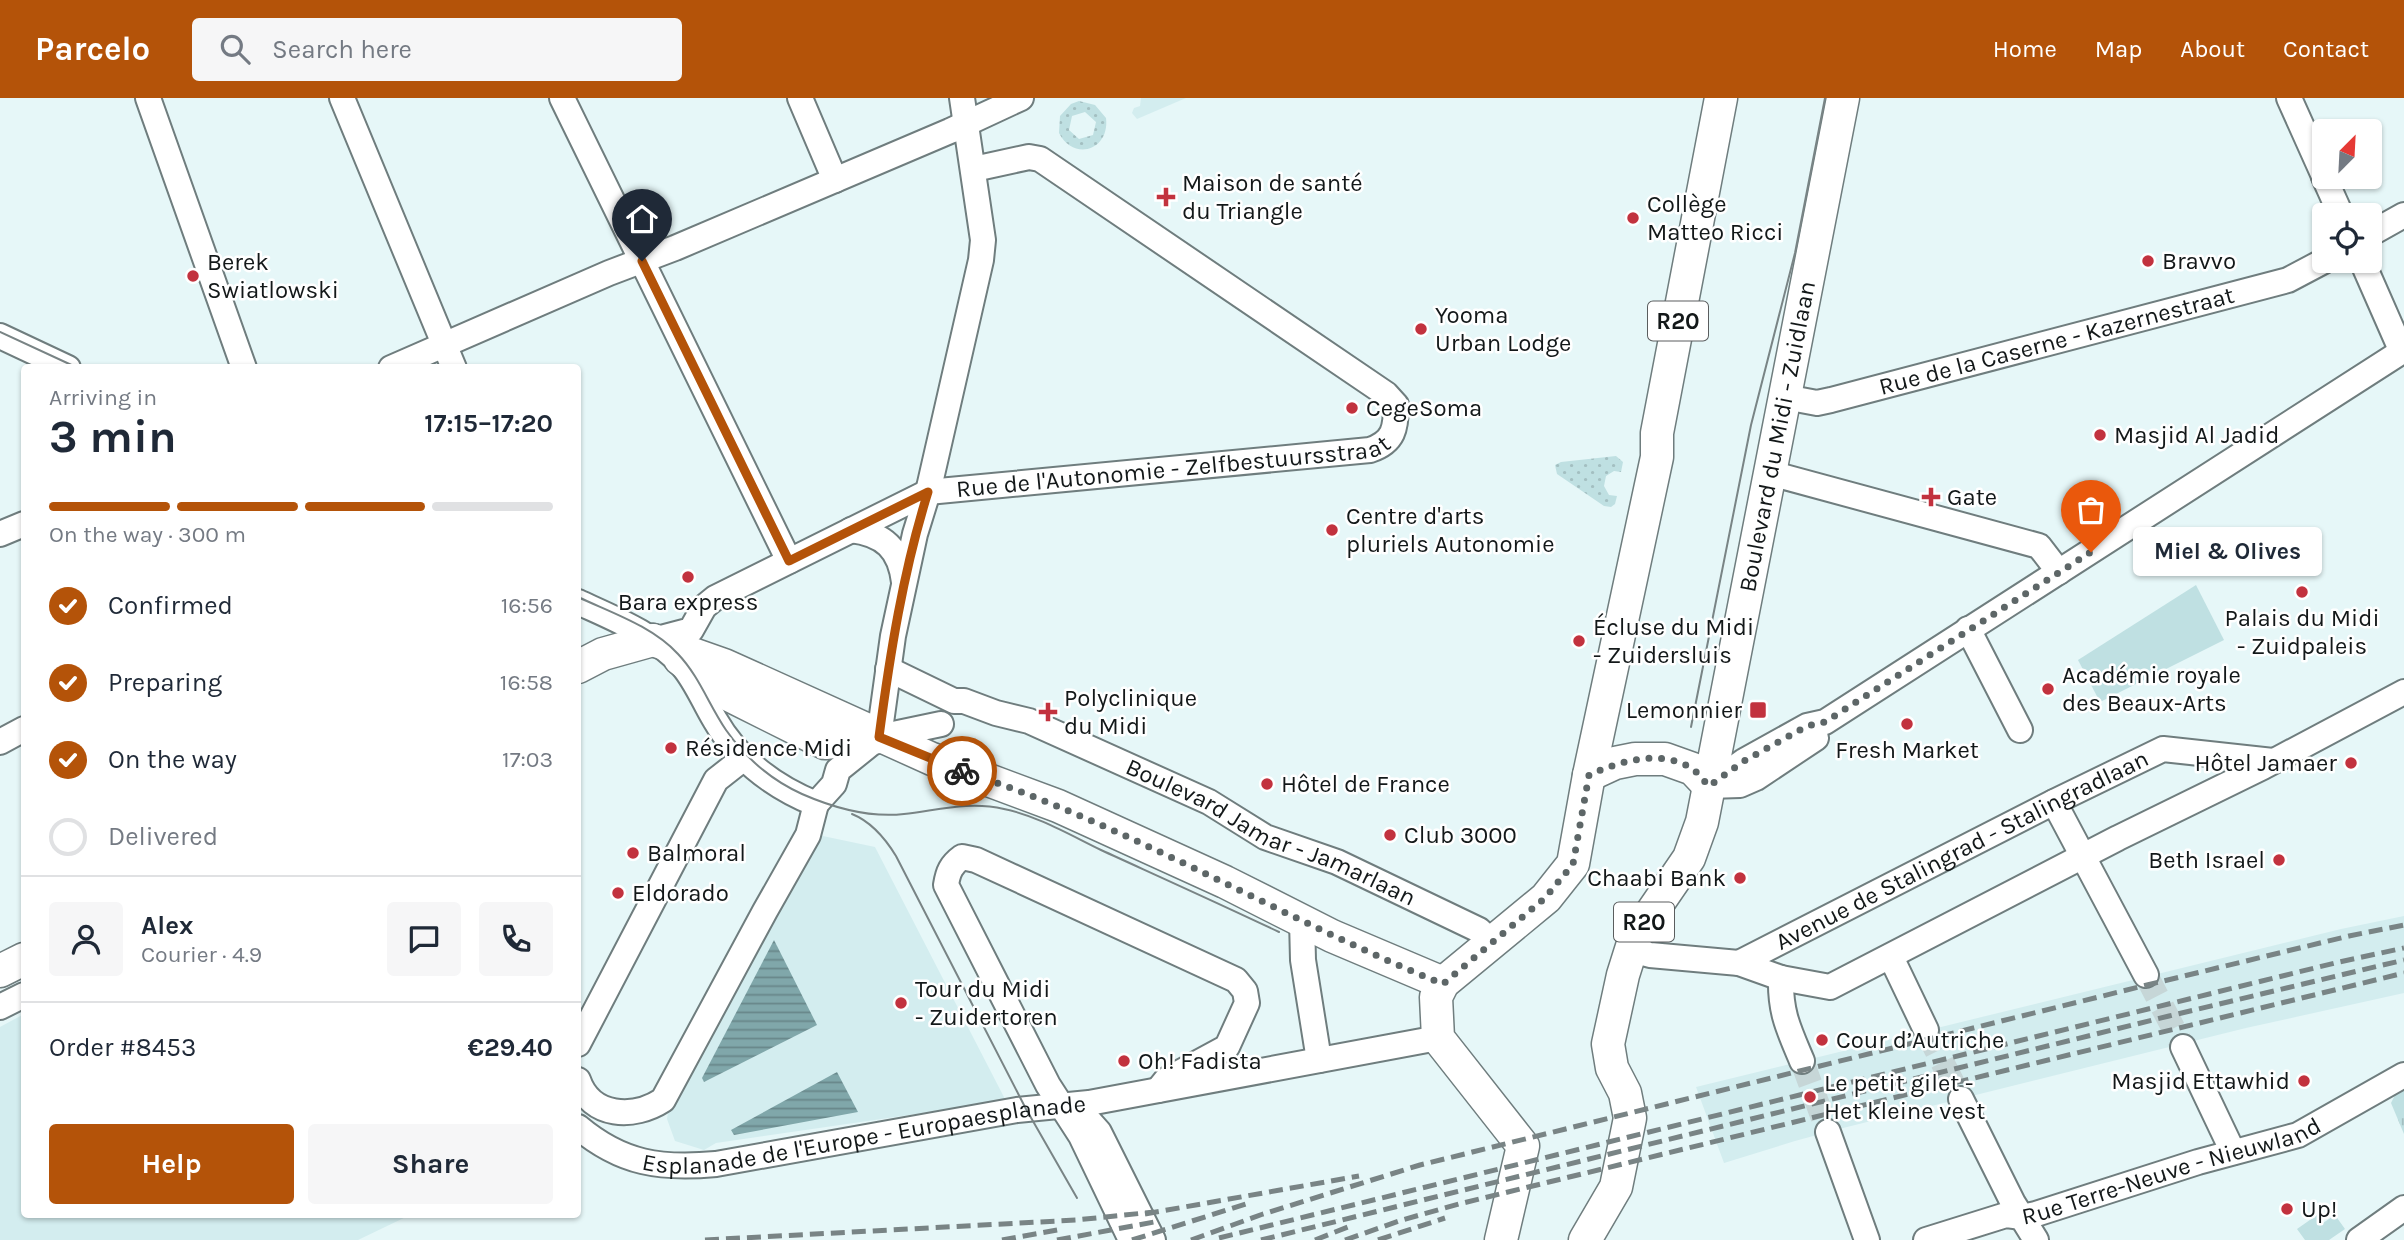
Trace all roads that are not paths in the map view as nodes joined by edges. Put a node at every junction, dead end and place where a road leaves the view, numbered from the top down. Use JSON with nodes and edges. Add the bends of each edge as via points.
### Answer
{"nodes":[{"id":1,"x":148,"y":98,"type":"edge"},
{"id":2,"x":342,"y":98,"type":"edge"},
{"id":3,"x":562,"y":98,"type":"edge"},
{"id":4,"x":800,"y":98,"type":"edge"},
{"id":5,"x":962,"y":98,"type":"edge"},
{"id":6,"x":1021,"y":98,"type":"edge"},
{"id":7,"x":1721,"y":98,"type":"edge"},
{"id":8,"x":1843,"y":98,"type":"edge"},
{"id":9,"x":2289,"y":98,"type":"edge"},
{"id":10,"x":967,"y":122,"type":"junction"},
{"id":11,"x":2312,"y":149,"type":"edge"},
{"id":12,"x":974,"y":170,"type":"junction"},
{"id":13,"x":835,"y":180,"type":"junction"},
{"id":14,"x":2404,"y":215,"type":"edge"},
{"id":15,"x":2382,"y":227,"type":"edge"},
{"id":16,"x":642,"y":261,"type":"junction"},
{"id":17,"x":2312,"y":267,"type":"edge"},
{"id":18,"x":2367,"y":273,"type":"edge"},
{"id":19,"x":0,"y":336,"type":"edge"},
{"id":20,"x":444,"y":345,"type":"junction"},
{"id":21,"x":2403,"y":351,"type":"edge"},
{"id":22,"x":60,"y":364,"type":"edge"},
{"id":23,"x":243,"y":364,"type":"edge"},
{"id":24,"x":400,"y":364,"type":"edge"},
{"id":25,"x":452,"y":364,"type":"edge"},
{"id":26,"x":1785,"y":397,"type":"junction"},
{"id":27,"x":1770,"y":473,"type":"junction"},
{"id":28,"x":928,"y":492,"type":"junction"},
{"id":29,"x":21,"y":525,"type":"edge"},
{"id":30,"x":851,"y":530,"type":"junction"},
{"id":31,"x":0,"y":534,"type":"edge"},
{"id":32,"x":789,"y":561,"type":"junction"},
{"id":33,"x":2059,"y":572,"type":"junction"},
{"id":34,"x":904,"y":583,"type":"junction"},
{"id":35,"x":581,"y":603,"type":"edge"},
{"id":36,"x":1968,"y":629,"type":"junction"},
{"id":37,"x":653,"y":640,"type":"junction"},
{"id":38,"x":581,"y":665,"type":"edge"},
{"id":39,"x":888,"y":669,"type":"junction"},
{"id":40,"x":2404,"y":692,"type":"edge"},
{"id":41,"x":941,"y":724,"type":"dead end"},
{"id":42,"x":2020,"y":730,"type":"dead end"},
{"id":43,"x":21,"y":731,"type":"edge"},
{"id":44,"x":879,"y":737,"type":"junction"},
{"id":45,"x":0,"y":742,"type":"edge"},
{"id":46,"x":744,"y":758,"type":"junction"},
{"id":47,"x":2273,"y":761,"type":"junction"},
{"id":48,"x":1589,"y":775,"type":"junction"},
{"id":49,"x":1709,"y":786,"type":"junction"},
{"id":50,"x":2054,"y":802,"type":"junction"},
{"id":51,"x":816,"y":804,"type":"junction"},
{"id":52,"x":2082,"y":857,"type":"junction"},
{"id":53,"x":1302,"y":920,"type":"junction"},
{"id":54,"x":1493,"y":943,"type":"junction"},
{"id":55,"x":1631,"y":950,"type":"junction"},
{"id":56,"x":1891,"y":957,"type":"junction"},
{"id":57,"x":21,"y":960,"type":"edge"},
{"id":58,"x":1739,"y":963,"type":"junction"},
{"id":59,"x":0,"y":971,"type":"edge"},
{"id":60,"x":2146,"y":975,"type":"tunnel mouth"},
{"id":61,"x":1439,"y":990,"type":"junction"},
{"id":62,"x":1781,"y":990,"type":"junction"},
{"id":63,"x":21,"y":996,"type":"edge"},
{"id":64,"x":0,"y":1007,"type":"edge"},
{"id":65,"x":1926,"y":1030,"type":"tunnel mouth"},
{"id":66,"x":581,"y":1038,"type":"edge"},
{"id":67,"x":1438,"y":1038,"type":"junction"},
{"id":68,"x":2183,"y":1047,"type":"tunnel mouth"},
{"id":69,"x":1319,"y":1060,"type":"junction"},
{"id":70,"x":1802,"y":1061,"type":"tunnel mouth"},
{"id":71,"x":2404,"y":1075,"type":"edge"},
{"id":72,"x":581,"y":1086,"type":"edge"},
{"id":73,"x":1158,"y":1090,"type":"junction"},
{"id":74,"x":1961,"y":1099,"type":"tunnel mouth"},
{"id":75,"x":1063,"y":1105,"type":"junction"},
{"id":76,"x":581,"y":1129,"type":"edge"},
{"id":77,"x":1828,"y":1132,"type":"tunnel mouth"},
{"id":78,"x":2234,"y":1152,"type":"junction"},
{"id":79,"x":2404,"y":1208,"type":"edge"},
{"id":80,"x":2022,"y":1217,"type":"junction"},
{"id":81,"x":1131,"y":1240,"type":"edge"},
{"id":82,"x":1153,"y":1240,"type":"edge"},
{"id":83,"x":1501,"y":1240,"type":"edge"},
{"id":84,"x":1584,"y":1240,"type":"edge"},
{"id":85,"x":1867,"y":1240,"type":"edge"},
{"id":86,"x":1926,"y":1240,"type":"edge"},
{"id":87,"x":2036,"y":1240,"type":"edge"},
{"id":88,"x":2359,"y":1240,"type":"edge"}],
"edges":[{"from":1,"to":23,"type":"street"},
{"from":2,"to":20,"type":"street"},
{"from":3,"to":16,"type":"street"},
{"from":4,"to":13,"type":"street"},
{"from":5,"to":10,"type":"street"},
{"from":6,"to":10,"type":"street"},
{"from":7,"to":48,"type":"main road","number":"R20","via":[[1657,433],[1657,457]]},
{"from":8,"to":26,"type":"main road","name":"Boulevard du Midi - Zuidlaan","number":"R20"},
{"from":9,"to":11,"type":"street"},
{"from":10,"to":12,"type":"street"},
{"from":10,"to":13,"type":"street"},
{"from":12,"to":28,"type":"street","via":[[983,248]]},
{"from":12,"to":28,"type":"street","name":"Rue de l'Autonomie - Zelfbestuursstraat","via":[[1029,157],[1040,159],[1386,394],[1396,405],[1396,417],[1392,435],[1383,446],[1370,450]]},
{"from":13,"to":16,"type":"street"},
{"from":14,"to":15,"type":"street"},
{"from":16,"to":20,"type":"street"},
{"from":16,"to":32,"type":"street"},
{"from":17,"to":26,"type":"street","name":"Rue de la Caserne - Kazernestraat","via":[[2288,280],[1831,400]]},
{"from":18,"to":21,"type":"street"},
{"from":19,"to":22,"type":"street"},
{"from":20,"to":24,"type":"street"},
{"from":20,"to":25,"type":"street"},
{"from":21,"to":33,"type":"street"},
{"from":26,"to":27,"type":"main road","name":"Boulevard du Midi - Zuidlaan","number":"R20"},
{"from":27,"to":33,"type":"street","via":[[2039,546]]},
{"from":27,"to":49,"type":"main road","name":"Boulevard du Midi - Zuidlaan","number":"R20"},
{"from":28,"to":30,"type":"street"},
{"from":28,"to":34,"type":"street"},
{"from":29,"to":31,"type":"street"},
{"from":30,"to":32,"type":"street"},
{"from":30,"to":34,"type":"street","via":[[871,532],[884,541],[895,552]]},
{"from":32,"to":37,"type":"street","via":[[709,602],[691,630]]},
{"from":33,"to":36,"type":"street"},
{"from":34,"to":39,"type":"street"},
{"from":35,"to":37,"type":"street"},
{"from":36,"to":42,"type":"street"},
{"from":36,"to":49,"type":"street","via":[[1825,722],[1817,737],[1756,778],[1740,785]]},
{"from":37,"to":38,"type":"main road"},
{"from":37,"to":44,"type":"main road","via":[[727,694],[825,743]]},
{"from":37,"to":46,"type":"street","via":[[682,665]]},
{"from":39,"to":44,"type":"street"},
{"from":39,"to":54,"type":"street","name":"Boulevard Jamar - Jamarlaan","via":[[954,701],[1029,722],[1209,802],[1265,837],[1337,862],[1479,930]]},
{"from":40,"to":47,"type":"street","name":"Avenue de Stalingrad - Stalingradlaan"},
{"from":41,"to":44,"type":"street"},
{"from":43,"to":45,"type":"street"},
{"from":44,"to":51,"type":"street","via":[[838,770],[834,783]]},
{"from":44,"to":53,"type":"main road","via":[[1058,806]]},
{"from":46,"to":51,"type":"street","via":[[777,784]]},
{"from":46,"to":66,"type":"street","via":[[716,779]]},
{"from":47,"to":50,"type":"street","name":"Avenue de Stalingrad - Stalingradlaan","via":[[2163,749]]},
{"from":47,"to":52,"type":"street","name":"Avenue de Stalingrad - Stalingradlaan"},
{"from":48,"to":49,"type":"main road","via":[[1615,763],[1664,759],[1693,769]]},
{"from":48,"to":54,"type":"main road","number":"R20","via":[[1573,864],[1545,898]]},
{"from":49,"to":55,"type":"main road","name":"Boulevard du Midi - Zuidlaan","number":"R20","via":[[1689,858],[1650,912]]},
{"from":50,"to":52,"type":"street"},
{"from":50,"to":58,"type":"street","name":"Avenue de Stalingrad - Stalingradlaan"},
{"from":51,"to":72,"type":"street","via":[[808,835],[663,1100],[628,1114],[591,1102]]},
{"from":52,"to":56,"type":"street","name":"Avenue de Stalingrad - Stalingradlaan"},
{"from":52,"to":60,"type":"street"},
{"from":53,"to":61,"type":"main road"},
{"from":53,"to":69,"type":"street","via":[[1303,960]]},
{"from":54,"to":61,"type":"main road","number":"R20"},
{"from":55,"to":58,"type":"street","name":"Avenue de Stalingrad - Stalingradlaan"},
{"from":55,"to":84,"type":"main road","name":"Boulevard du Midi - Zuidlaan","number":"R20","via":[[1608,1044],[1630,1118],[1616,1188]]},
{"from":56,"to":62,"type":"street","name":"Avenue de Stalingrad - Stalingradlaan","via":[[1830,986]]},
{"from":56,"to":65,"type":"street"},
{"from":57,"to":59,"type":"main road"},
{"from":58,"to":62,"type":"street","name":"Avenue de Stalingrad - Stalingradlaan"},
{"from":61,"to":67,"type":"main road"},
{"from":62,"to":70,"type":"street","via":[[1786,1024]]},
{"from":63,"to":64,"type":"street"},
{"from":67,"to":69,"type":"street","name":"Esplanade de l'Europe - Europaesplanade"},
{"from":67,"to":83,"type":"main road","via":[[1523,1146]]},
{"from":68,"to":78,"type":"street"},
{"from":69,"to":73,"type":"street","name":"Esplanade de l'Europe - Europaesplanade"},
{"from":71,"to":78,"type":"street","name":"Rue Terre-Neuve - Nieuwland","via":[[2298,1135]]},
{"from":73,"to":75,"type":"street","name":"Esplanade de l'Europe - Europaesplanade"},
{"from":73,"to":75,"type":"street","name":"Esplanade de l'Europe - Europaesplanade","via":[[1166,1080],[1227,1047],[1247,1003],[1236,980],[962,857],[953,863],[946,886],[1048,1085]]},
{"from":74,"to":80,"type":"street"},
{"from":75,"to":76,"type":"street","name":"Esplanade de l'Europe - Europaesplanade","via":[[681,1167],[615,1153]]},
{"from":75,"to":81,"type":"street"},
{"from":75,"to":82,"type":"street","via":[[1083,1114],[1099,1132]]},
{"from":77,"to":85,"type":"street"},
{"from":78,"to":80,"type":"street","name":"Rue Terre-Neuve - Nieuwland"},
{"from":79,"to":88,"type":"street"},
{"from":80,"to":86,"type":"street","name":"Rue Terre-Neuve - Nieuwland","via":[[2006,1215]]},
{"from":80,"to":87,"type":"street"}]}
